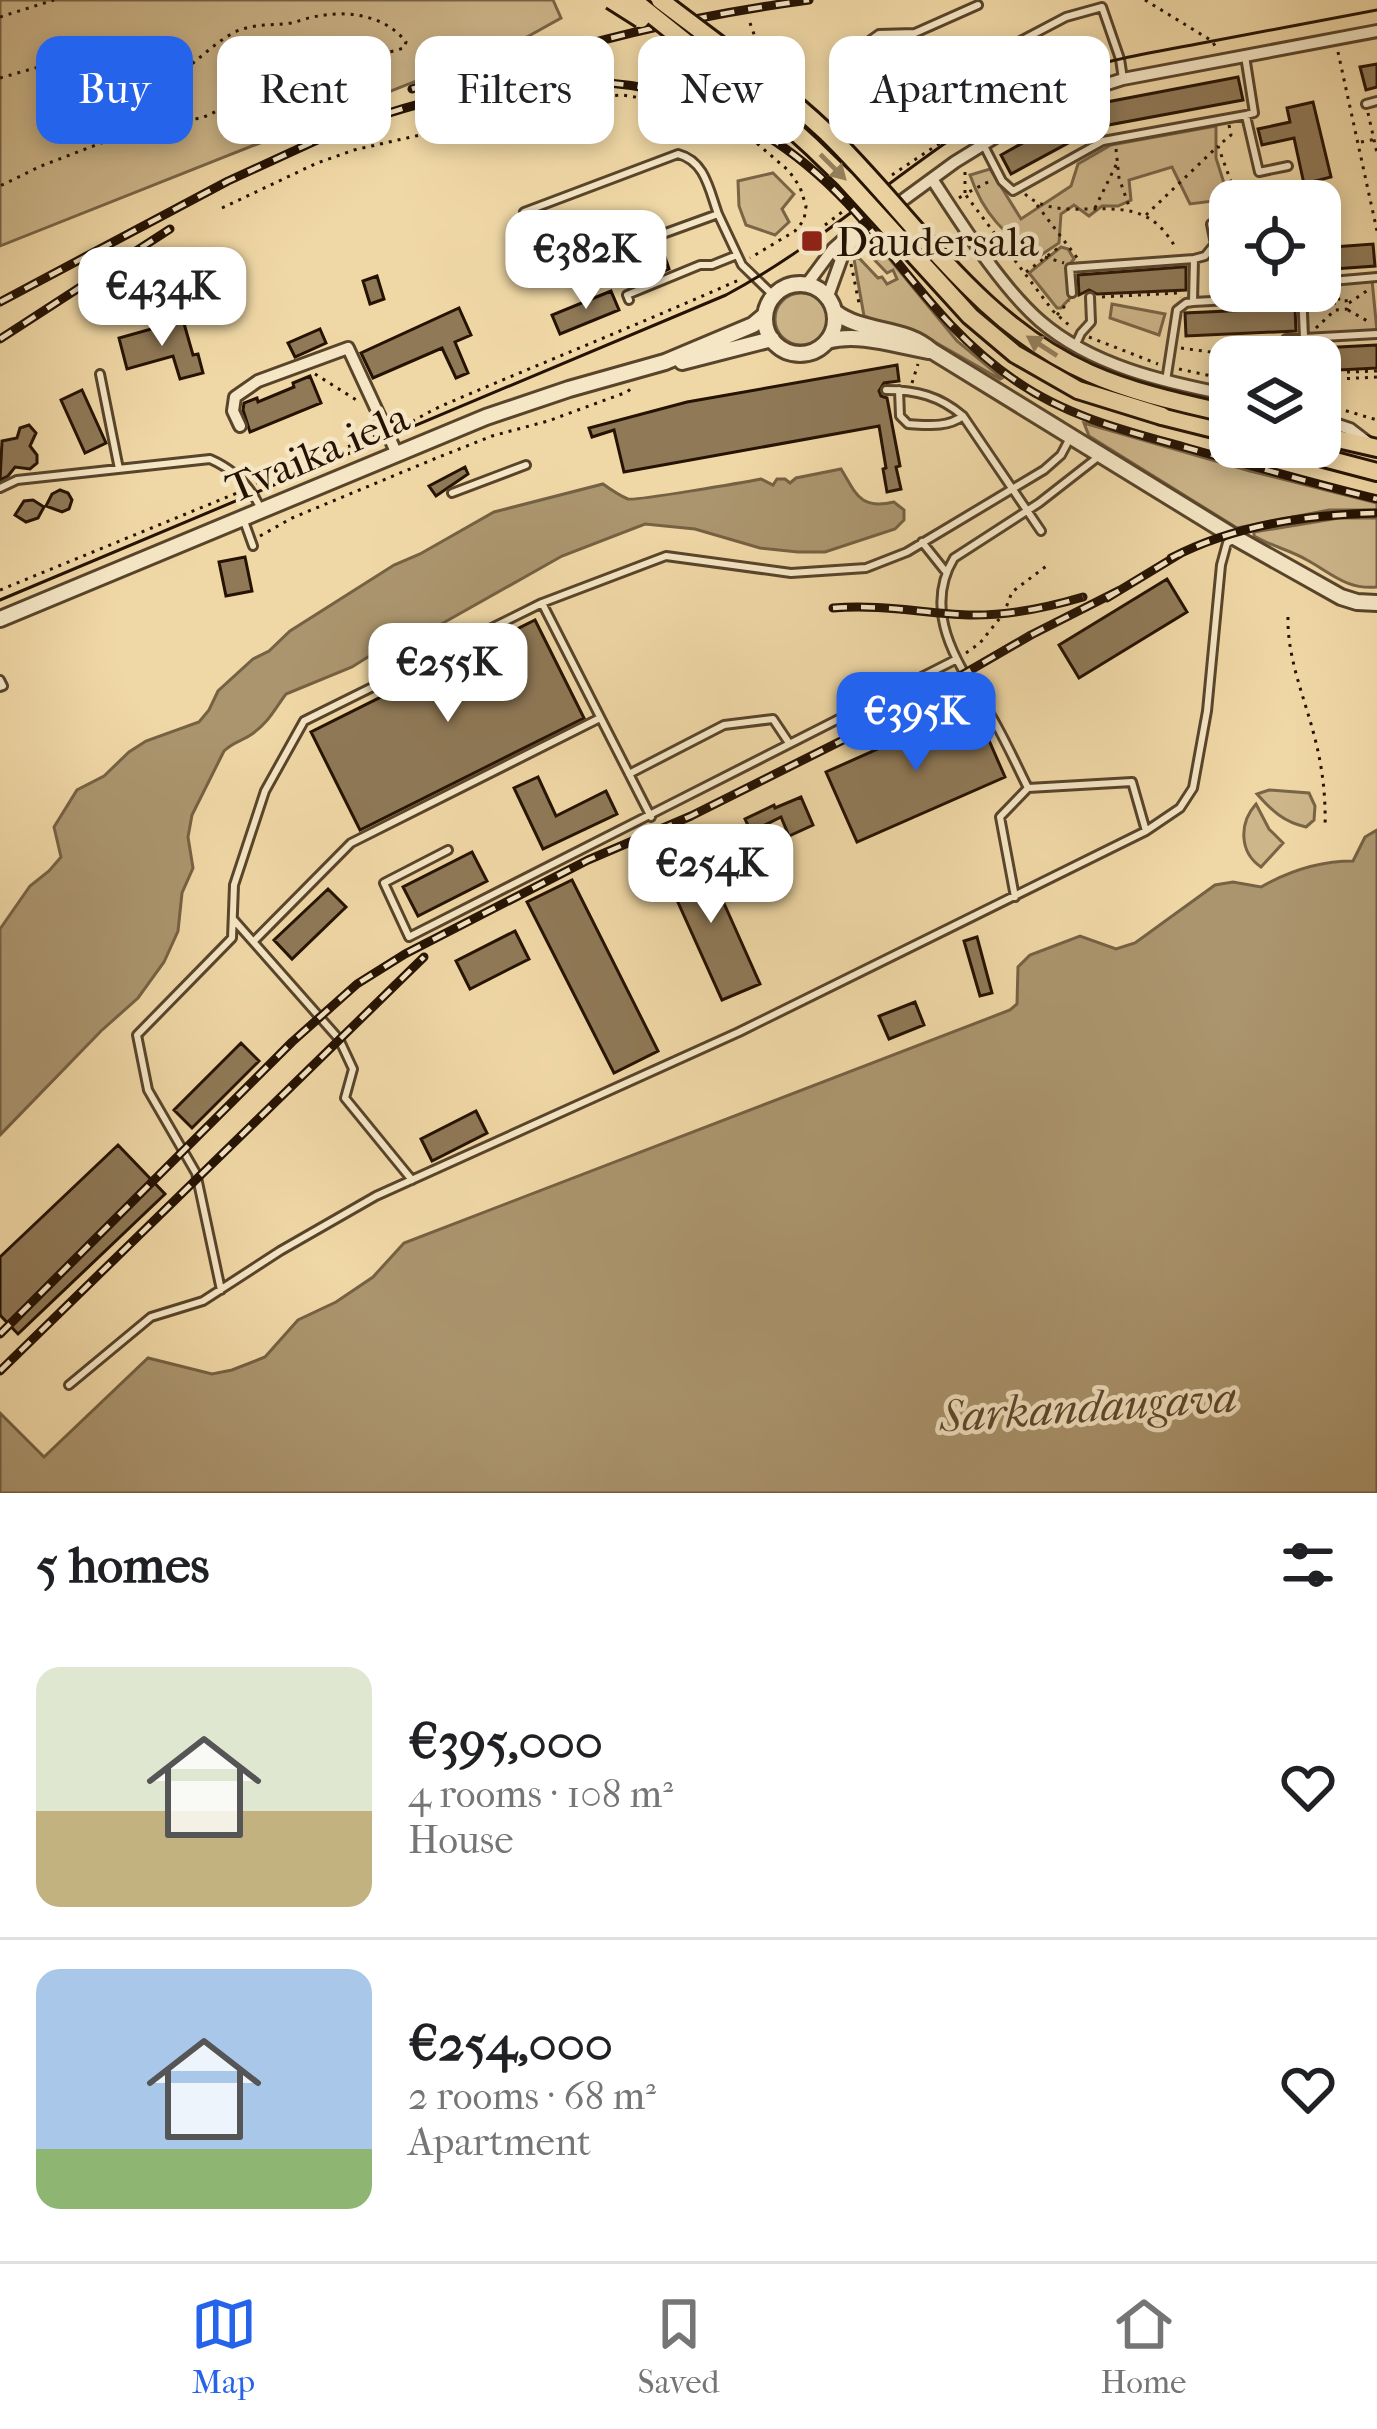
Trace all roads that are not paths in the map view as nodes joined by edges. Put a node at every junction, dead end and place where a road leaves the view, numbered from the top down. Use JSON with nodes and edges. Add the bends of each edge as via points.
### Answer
{"nodes":[{"id":1,"x":611,"y":0,"type":"edge"},
{"id":2,"x":633,"y":0,"type":"edge"},
{"id":3,"x":660,"y":0,"type":"edge"},
{"id":4,"x":979,"y":5,"type":"dead end"},
{"id":5,"x":1377,"y":32,"type":"edge"},
{"id":6,"x":673,"y":36,"type":"edge"},
{"id":7,"x":675,"y":36,"type":"edge"},
{"id":8,"x":1245,"y":56,"type":"junction"},
{"id":9,"x":1123,"y":79,"type":"junction"},
{"id":10,"x":1110,"y":83,"type":"edge"},
{"id":11,"x":1377,"y":101,"type":"edge"},
{"id":12,"x":1366,"y":104,"type":"road end"},
{"id":13,"x":1246,"y":116,"type":"junction"},
{"id":14,"x":1110,"y":140,"type":"edge"},
{"id":15,"x":805,"y":141,"type":"edge"},
{"id":16,"x":983,"y":144,"type":"joint"},
{"id":17,"x":1098,"y":144,"type":"edge"},
{"id":18,"x":1288,"y":166,"type":"dead end"},
{"id":19,"x":932,"y":178,"type":"junction"},
{"id":20,"x":524,"y":212,"type":"dead end"},
{"id":21,"x":718,"y":214,"type":"junction"},
{"id":22,"x":858,"y":232,"type":"junction"},
{"id":23,"x":627,"y":248,"type":"junction"},
{"id":24,"x":1209,"y":251,"type":"edge"},
{"id":25,"x":737,"y":255,"type":"junction"},
{"id":26,"x":1189,"y":259,"type":"junction"},
{"id":27,"x":634,"y":265,"type":"dead end"},
{"id":28,"x":544,"y":277,"type":"dead end"},
{"id":29,"x":1377,"y":280,"type":"edge"},
{"id":30,"x":1341,"y":281,"type":"edge"},
{"id":31,"x":807,"y":284,"type":"junction"},
{"id":32,"x":1072,"y":293,"type":"dead end"},
{"id":33,"x":773,"y":296,"type":"junction"},
{"id":34,"x":828,"y":296,"type":"junction"},
{"id":35,"x":1090,"y":298,"type":"road end"},
{"id":36,"x":629,"y":300,"type":"dead end"},
{"id":37,"x":1209,"y":301,"type":"edge"},
{"id":38,"x":1189,"y":302,"type":"junction"},
{"id":39,"x":836,"y":312,"type":"junction"},
{"id":40,"x":765,"y":315,"type":"junction"},
{"id":41,"x":1376,"y":330,"type":"edge"},
{"id":42,"x":1341,"y":336,"type":"edge"},
{"id":43,"x":772,"y":340,"type":"junction"},
{"id":44,"x":827,"y":341,"type":"junction"},
{"id":45,"x":1075,"y":346,"type":"junction"},
{"id":46,"x":926,"y":354,"type":"junction"},
{"id":47,"x":665,"y":362,"type":"junction"},
{"id":48,"x":100,"y":374,"type":"dead end"},
{"id":49,"x":1166,"y":381,"type":"junction"},
{"id":50,"x":886,"y":390,"type":"dead end"},
{"id":51,"x":899,"y":390,"type":"junction"},
{"id":52,"x":1209,"y":390,"type":"edge"},
{"id":53,"x":1209,"y":409,"type":"edge"},
{"id":54,"x":963,"y":416,"type":"junction"},
{"id":55,"x":240,"y":426,"type":"dead end"},
{"id":56,"x":1341,"y":426,"type":"edge"},
{"id":57,"x":1209,"y":428,"type":"edge"},
{"id":58,"x":1070,"y":437,"type":"junction"},
{"id":59,"x":1341,"y":440,"type":"edge"},
{"id":60,"x":1376,"y":448,"type":"edge"},
{"id":61,"x":397,"y":454,"type":"junction"},
{"id":62,"x":1100,"y":454,"type":"junction"},
{"id":63,"x":1341,"y":463,"type":"edge"},
{"id":64,"x":526,"y":465,"type":"dead end"},
{"id":65,"x":119,"y":469,"type":"junction"},
{"id":66,"x":1377,"y":472,"type":"edge"},
{"id":67,"x":1012,"y":487,"type":"junction"},
{"id":68,"x":0,"y":488,"type":"edge"},
{"id":69,"x":452,"y":493,"type":"dead end"},
{"id":70,"x":1028,"y":510,"type":"junction"},
{"id":71,"x":261,"y":511,"type":"junction"},
{"id":72,"x":243,"y":518,"type":"junction"},
{"id":73,"x":1040,"y":531,"type":"dead end"},
{"id":74,"x":1236,"y":538,"type":"junction"},
{"id":75,"x":922,"y":542,"type":"junction"},
{"id":76,"x":252,"y":543,"type":"road end"},
{"id":77,"x":946,"y":572,"type":"junction"},
{"id":78,"x":542,"y":603,"type":"junction"},
{"id":79,"x":1377,"y":603,"type":"edge"},
{"id":80,"x":0,"y":619,"type":"edge"},
{"id":81,"x":955,"y":660,"type":"junction"},
{"id":82,"x":600,"y":718,"type":"junction"},
{"id":83,"x":789,"y":742,"type":"junction"},
{"id":84,"x":629,"y":773,"type":"junction"},
{"id":85,"x":1028,"y":788,"type":"junction"},
{"id":86,"x":651,"y":817,"type":"junction"},
{"id":87,"x":1146,"y":831,"type":"junction"},
{"id":88,"x":448,"y":850,"type":"dead end"},
{"id":89,"x":1015,"y":897,"type":"junction"},
{"id":90,"x":232,"y":919,"type":"junction"},
{"id":91,"x":254,"y":941,"type":"junction"},
{"id":92,"x":412,"y":1180,"type":"junction"},
{"id":93,"x":221,"y":1289,"type":"junction"},
{"id":94,"x":69,"y":1385,"type":"dead end"}],
"edges":[{"from":1,"to":6,"type":"main road","bridge":true},
{"from":2,"to":7,"type":"main road","bridge":true},
{"from":53,"to":3,"type":"main road","one_way":true,"bridge":true,"via":[[1103,379],[1023,334],[824,131]]},
{"from":4,"to":9,"type":"lane","via":[[915,34],[879,34],[840,62],[872,119],[1066,17],[1102,7]]},
{"from":5,"to":8,"type":"street"},
{"from":8,"to":9,"type":"street"},
{"from":8,"to":13,"type":"lane","via":[[1254,112]]},
{"from":9,"to":10,"type":"street"},
{"from":11,"to":12,"type":"lane"},
{"from":13,"to":14,"type":"lane"},
{"from":13,"to":18,"type":"lane","via":[[1259,172]]},
{"from":15,"to":57,"type":"main road","one_way":true,"bridge":true,"via":[[1016,354],[1078,390]]},
{"from":16,"to":17,"type":"lane","via":[[1013,191]]},
{"from":16,"to":19,"type":"street"},
{"from":19,"to":22,"type":"street"},
{"from":19,"to":45,"type":"street","via":[[1024,306]]},
{"from":20,"to":21,"type":"lane","via":[[678,154],[700,168]]},
{"from":21,"to":23,"type":"lane"},
{"from":21,"to":25,"type":"lane"},
{"from":22,"to":31,"type":"street"},
{"from":22,"to":34,"type":"street"},
{"from":23,"to":27,"type":"lane"},
{"from":23,"to":28,"type":"lane"},
{"from":24,"to":26,"type":"lane"},
{"from":25,"to":33,"type":"lane"},
{"from":25,"to":36,"type":"lane"},
{"from":26,"to":32,"type":"lane","via":[[1074,267]]},
{"from":26,"to":38,"type":"lane"},
{"from":29,"to":30,"type":"lane"},
{"from":31,"to":33,"type":"street"},
{"from":31,"to":34,"type":"street"},
{"from":33,"to":40,"type":"street"},
{"from":34,"to":39,"type":"street"},
{"from":35,"to":45,"type":"lane","via":[[1091,322]]},
{"from":37,"to":38,"type":"lane"},
{"from":38,"to":49,"type":"lane","via":[[1178,310]]},
{"from":39,"to":44,"type":"street"},
{"from":39,"to":46,"type":"street","name":"Tvaika iela","via":[[906,335]]},
{"from":40,"to":43,"type":"street"},
{"from":40,"to":47,"type":"street","name":"Tvaika iela"},
{"from":41,"to":42,"type":"lane"},
{"from":43,"to":44,"type":"street","name":"Tvaika iela","via":[[794,354]]},
{"from":43,"to":47,"type":"street","name":"Tvaika iela"},
{"from":44,"to":46,"type":"street","name":"Tvaika iela","via":[[874,340]]},
{"from":45,"to":49,"type":"street"},
{"from":46,"to":58,"type":"street","name":"Tvaika iela"},
{"from":47,"to":61,"type":"street","name":"Tvaika iela","via":[[526,402]]},
{"from":48,"to":65,"type":"lane"},
{"from":49,"to":52,"type":"street"},
{"from":50,"to":51,"type":"lane"},
{"from":51,"to":54,"type":"lane"},
{"from":51,"to":54,"type":"lane","via":[[908,424]]},
{"from":54,"to":67,"type":"lane"},
{"from":55,"to":61,"type":"street","via":[[235,398],[258,381],[349,349]]},
{"from":56,"to":60,"type":"street"},
{"from":58,"to":62,"type":"street","name":"Tvaika iela"},
{"from":58,"to":67,"type":"lane","via":[[1055,461]]},
{"from":59,"to":60,"type":"main road"},
{"from":61,"to":71,"type":"street","name":"Tvaika iela"},
{"from":62,"to":70,"type":"lane"},
{"from":62,"to":74,"type":"street","name":"Tvaika iela"},
{"from":63,"to":66,"type":"main road"},
{"from":64,"to":69,"type":"lane"},
{"from":65,"to":68,"type":"lane"},
{"from":65,"to":71,"type":"lane","via":[[210,459],[230,467]]},
{"from":67,"to":70,"type":"lane"},
{"from":67,"to":75,"type":"lane"},
{"from":70,"to":73,"type":"lane"},
{"from":70,"to":77,"type":"lane","via":[[954,558]]},
{"from":71,"to":72,"type":"street","name":"Tvaika iela"},
{"from":72,"to":76,"type":"lane"},
{"from":72,"to":80,"type":"street","name":"Tvaika iela"},
{"from":74,"to":79,"type":"street","name":"Tvaika iela","via":[[1341,597]]},
{"from":74,"to":87,"type":"lane","via":[[1221,565],[1193,788]]},
{"from":75,"to":77,"type":"lane"},
{"from":75,"to":78,"type":"lane","via":[[866,568],[837,571],[791,573],[666,556]]},
{"from":77,"to":81,"type":"lane","via":[[941,612]]},
{"from":78,"to":82,"type":"lane"},
{"from":78,"to":90,"type":"lane","via":[[304,721],[265,791],[234,886]]},
{"from":81,"to":83,"type":"lane"},
{"from":81,"to":85,"type":"lane"},
{"from":82,"to":84,"type":"lane"},
{"from":82,"to":91,"type":"lane","via":[[352,842]]},
{"from":83,"to":84,"type":"lane","via":[[773,719],[724,725]]},
{"from":83,"to":86,"type":"lane"},
{"from":84,"to":86,"type":"lane"},
{"from":85,"to":87,"type":"lane","via":[[1132,782]]},
{"from":85,"to":89,"type":"lane","via":[[1000,817]]},
{"from":86,"to":88,"type":"lane","via":[[409,937],[384,883]]},
{"from":87,"to":89,"type":"lane"},
{"from":89,"to":92,"type":"lane"},
{"from":90,"to":91,"type":"lane"},
{"from":90,"to":93,"type":"lane","via":[[232,938],[137,1035],[148,1090],[196,1173]]},
{"from":91,"to":92,"type":"lane","via":[[339,1039],[353,1069],[345,1098]]},
{"from":92,"to":93,"type":"lane"},
{"from":93,"to":94,"type":"lane","via":[[151,1317]]}]}
